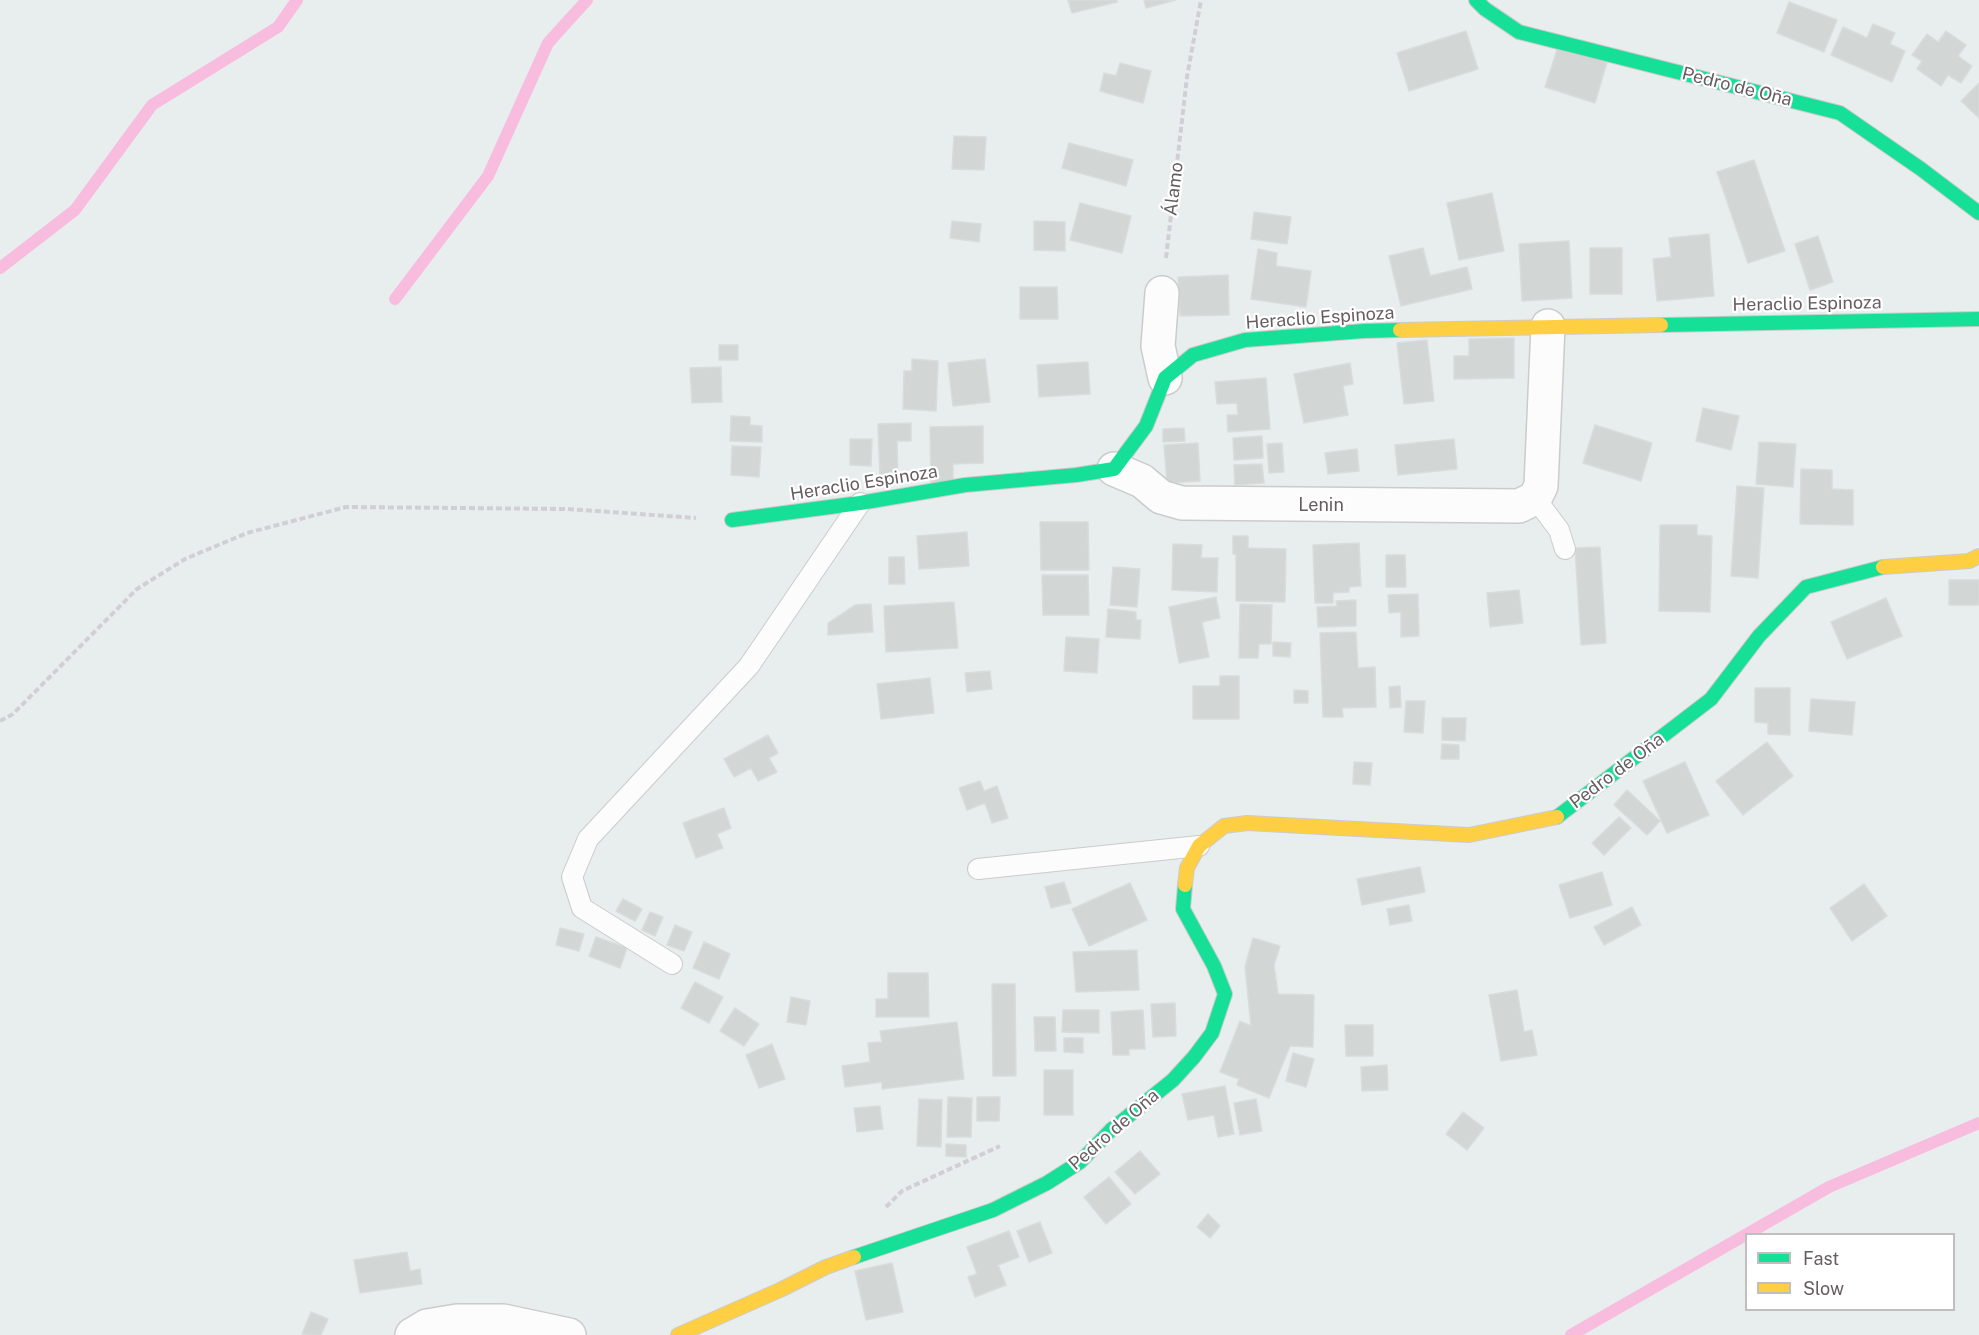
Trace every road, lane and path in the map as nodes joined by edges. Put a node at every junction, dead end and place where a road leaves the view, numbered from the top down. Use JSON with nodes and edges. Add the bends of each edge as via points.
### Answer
{"nodes":[{"id":1,"x":1201,"y":0,"type":"edge"},
{"id":2,"x":1476,"y":0,"type":"edge"},
{"id":3,"x":1979,"y":213,"type":"edge"},
{"id":4,"x":1162,"y":293,"type":"joint"},
{"id":5,"x":1979,"y":319,"type":"edge"},
{"id":6,"x":1548,"y":326,"type":"junction"},
{"id":7,"x":1165,"y":378,"type":"junction"},
{"id":8,"x":1114,"y":469,"type":"junction"},
{"id":9,"x":1535,"y":498,"type":"junction"},
{"id":10,"x":860,"y":503,"type":"junction"},
{"id":11,"x":732,"y":520,"type":"joint"},
{"id":12,"x":1565,"y":549,"type":"dead end"},
{"id":13,"x":1979,"y":556,"type":"edge"},
{"id":14,"x":0,"y":722,"type":"edge"},
{"id":15,"x":1199,"y":846,"type":"junction"},
{"id":16,"x":978,"y":869,"type":"dead end"},
{"id":17,"x":672,"y":964,"type":"dead end"},
{"id":18,"x":412,"y":1335,"type":"edge"},
{"id":19,"x":569,"y":1335,"type":"edge"},
{"id":20,"x":678,"y":1335,"type":"edge"}],
"edges":[{"from":1,"to":4,"type":"path","name":"Álamo","via":[[1187,77]]},
{"from":2,"to":3,"type":"street","name":"Pedro de Oña","via":[[1519,32],[1840,113]]},
{"from":4,"to":7,"type":"street","via":[[1158,346]]},
{"from":5,"to":6,"type":"street","name":"Heraclio Espinoza"},
{"from":6,"to":7,"type":"street","name":"Heraclio Espinoza","via":[[1364,331],[1245,340],[1193,355]]},
{"from":6,"to":9,"type":"street","via":[[1541,486]]},
{"from":7,"to":8,"type":"street","name":"Heraclio Espinoza","via":[[1146,426]]},
{"from":8,"to":9,"type":"street","name":"Lenin","via":[[1142,481],[1161,497],[1182,503],[1519,506]]},
{"from":8,"to":10,"type":"street","name":"Heraclio Espinoza","via":[[965,485]]},
{"from":9,"to":12,"type":"lane","via":[[1559,530]]},
{"from":10,"to":11,"type":"street","name":"Heraclio Espinoza"},
{"from":10,"to":17,"type":"lane","via":[[749,666],[588,839],[572,877],[582,908]]},
{"from":11,"to":14,"type":"path","via":[[567,509],[346,507],[247,533],[185,559],[137,589],[14,714]]},
{"from":13,"to":15,"type":"street","name":"Pedro de Oña","via":[[1969,561],[1876,568],[1806,587],[1759,636],[1711,699],[1556,818],[1469,835],[1247,823],[1224,826]]},
{"from":15,"to":16,"type":"lane"},
{"from":15,"to":20,"type":"street","name":"Pedro de Oña","via":[[1187,868],[1183,909],[1225,994],[1212,1033],[1173,1080],[1111,1130],[1080,1162],[1047,1183],[993,1210],[826,1267]]},
{"from":18,"to":19,"type":"street","via":[[427,1326],[457,1321],[503,1321]]}]}
